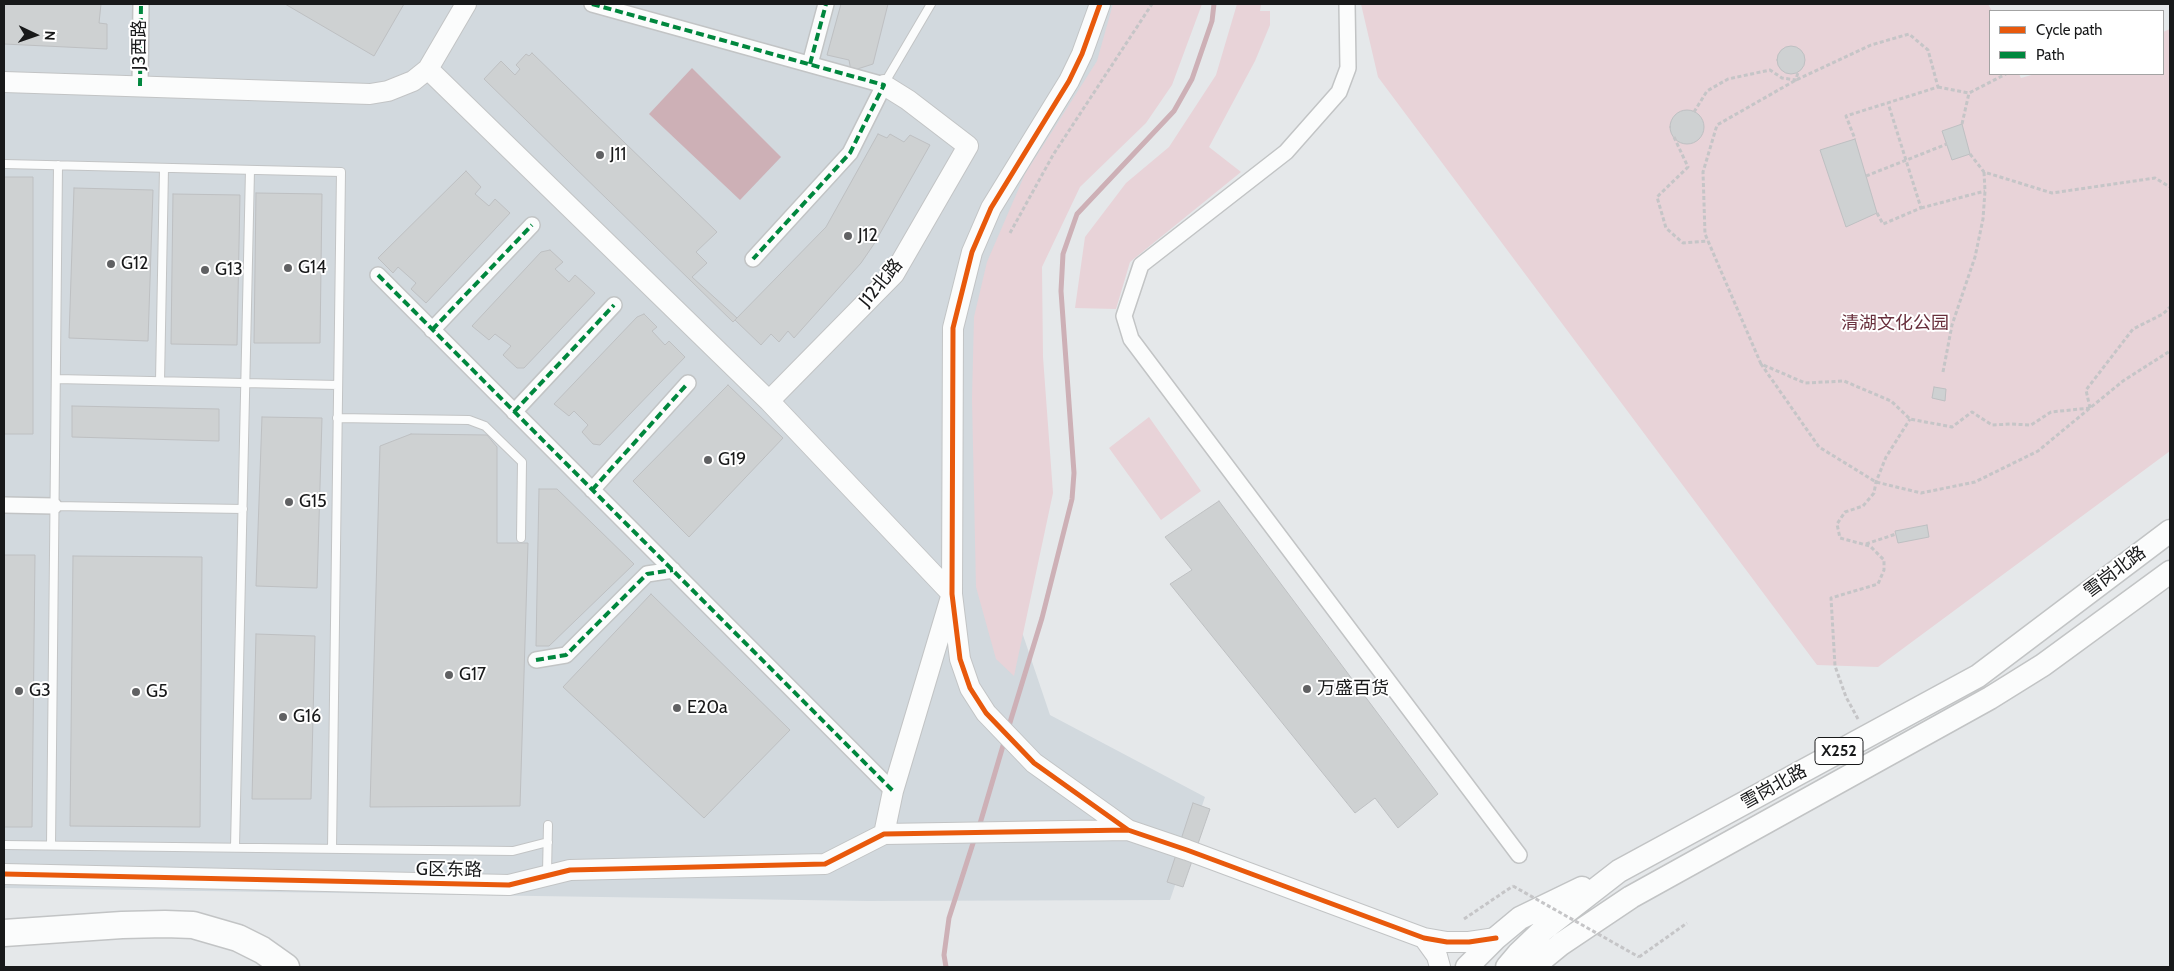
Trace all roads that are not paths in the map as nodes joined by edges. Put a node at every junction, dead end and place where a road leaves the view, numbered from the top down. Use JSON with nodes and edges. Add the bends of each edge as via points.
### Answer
{"nodes":[{"id":1,"x":141,"y":4,"type":"edge"},
{"id":2,"x":466,"y":4,"type":"edge"},
{"id":3,"x":592,"y":4,"type":"edge"},
{"id":4,"x":826,"y":4,"type":"edge"},
{"id":5,"x":931,"y":4,"type":"edge"},
{"id":6,"x":1100,"y":4,"type":"edge"},
{"id":7,"x":1347,"y":4,"type":"edge"},
{"id":8,"x":810,"y":64,"type":"junction"},
{"id":9,"x":428,"y":69,"type":"junction"},
{"id":10,"x":4,"y":82,"type":"edge"},
{"id":11,"x":140,"y":86,"type":"junction"},
{"id":12,"x":884,"y":86,"type":"junction"},
{"id":13,"x":4,"y":164,"type":"edge"},
{"id":14,"x":58,"y":165,"type":"junction"},
{"id":15,"x":164,"y":168,"type":"junction"},
{"id":16,"x":250,"y":170,"type":"junction"},
{"id":17,"x":532,"y":225,"type":"dead end"},
{"id":18,"x":753,"y":258,"type":"dead end"},
{"id":19,"x":378,"y":275,"type":"dead end"},
{"id":20,"x":614,"y":305,"type":"dead end"},
{"id":21,"x":432,"y":330,"type":"junction"},
{"id":22,"x":56,"y":379,"type":"junction"},
{"id":23,"x":160,"y":381,"type":"junction"},
{"id":24,"x":245,"y":383,"type":"junction"},
{"id":25,"x":688,"y":383,"type":"dead end"},
{"id":26,"x":338,"y":385,"type":"junction"},
{"id":27,"x":769,"y":401,"type":"junction"},
{"id":28,"x":514,"y":412,"type":"junction"},
{"id":29,"x":337,"y":418,"type":"junction"},
{"id":30,"x":592,"y":490,"type":"junction"},
{"id":31,"x":4,"y":506,"type":"edge"},
{"id":32,"x":54,"y":506,"type":"junction"},
{"id":33,"x":243,"y":508,"type":"junction"},
{"id":34,"x":2170,"y":530,"type":"edge"},
{"id":35,"x":521,"y":538,"type":"dead end"},
{"id":36,"x":673,"y":570,"type":"junction"},
{"id":37,"x":2170,"y":572,"type":"edge"},
{"id":38,"x":952,"y":594,"type":"junction"},
{"id":39,"x":536,"y":660,"type":"dead end"},
{"id":40,"x":893,"y":791,"type":"junction"},
{"id":41,"x":548,"y":825,"type":"dead end"},
{"id":42,"x":1128,"y":830,"type":"junction"},
{"id":43,"x":884,"y":834,"type":"junction"},
{"id":44,"x":548,"y":842,"type":"junction"},
{"id":45,"x":4,"y":845,"type":"edge"},
{"id":46,"x":51,"y":845,"type":"junction"},
{"id":47,"x":235,"y":847,"type":"junction"},
{"id":48,"x":332,"y":848,"type":"junction"},
{"id":49,"x":1519,"y":855,"type":"dead end"},
{"id":50,"x":1619,"y":872,"type":"junction"},
{"id":51,"x":4,"y":874,"type":"edge"},
{"id":52,"x":547,"y":875,"type":"junction"},
{"id":53,"x":4,"y":933,"type":"edge"},
{"id":54,"x":1424,"y":938,"type":"junction"},
{"id":55,"x":1496,"y":938,"type":"junction"},
{"id":56,"x":1561,"y":944,"type":"junction"},
{"id":57,"x":286,"y":967,"type":"edge"},
{"id":58,"x":1440,"y":967,"type":"edge"},
{"id":59,"x":1468,"y":967,"type":"edge"},
{"id":60,"x":1507,"y":967,"type":"edge"},
{"id":61,"x":1533,"y":967,"type":"edge"},
{"id":62,"x":1544,"y":967,"type":"edge"}],
"edges":[{"from":1,"to":11,"type":"street","name":"J3西路"},
{"from":2,"to":9,"type":"street"},
{"from":3,"to":8,"type":"street"},
{"from":4,"to":8,"type":"street"},
{"from":5,"to":12,"type":"lane"},
{"from":6,"to":38,"type":"street","via":[[1078,63],[991,208],[972,252],[953,328]]},
{"from":7,"to":49,"type":"street","via":[[1348,68],[1339,92],[1286,152],[1141,265],[1124,316],[1131,339]]},
{"from":8,"to":12,"type":"street"},
{"from":9,"to":11,"type":"street","via":[[401,87],[370,94]]},
{"from":9,"to":27,"type":"street"},
{"from":10,"to":11,"type":"street"},
{"from":12,"to":18,"type":"street","via":[[850,153]]},
{"from":12,"to":27,"type":"street","name":"J12北路","via":[[908,100],[968,146],[894,274]]},
{"from":13,"to":14,"type":"lane"},
{"from":14,"to":15,"type":"lane"},
{"from":14,"to":22,"type":"lane"},
{"from":15,"to":16,"type":"lane"},
{"from":15,"to":23,"type":"lane"},
{"from":16,"to":24,"type":"lane"},
{"from":16,"to":26,"type":"lane","via":[[341,172]]},
{"from":17,"to":21,"type":"street"},
{"from":19,"to":21,"type":"street"},
{"from":20,"to":28,"type":"street"},
{"from":21,"to":28,"type":"street"},
{"from":22,"to":23,"type":"lane"},
{"from":22,"to":32,"type":"lane"},
{"from":23,"to":24,"type":"lane"},
{"from":24,"to":26,"type":"lane"},
{"from":24,"to":33,"type":"lane"},
{"from":25,"to":30,"type":"street"},
{"from":26,"to":29,"type":"lane"},
{"from":27,"to":38,"type":"street"},
{"from":28,"to":30,"type":"street"},
{"from":29,"to":35,"type":"lane","via":[[470,420],[485,426],[522,462]]},
{"from":29,"to":48,"type":"lane"},
{"from":30,"to":36,"type":"street"},
{"from":31,"to":32,"type":"street"},
{"from":32,"to":33,"type":"lane"},
{"from":32,"to":46,"type":"lane"},
{"from":33,"to":47,"type":"lane"},
{"from":34,"to":50,"type":"main road","name":"雪岗北路","number":"X252","via":[[1978,676]]},
{"from":36,"to":39,"type":"street","via":[[647,574],[566,654]]},
{"from":36,"to":40,"type":"street"},
{"from":37,"to":56,"type":"main road","name":"雪岗北路","number":"X252","via":[[2043,665],[1990,698],[1631,897]]},
{"from":38,"to":40,"type":"street"},
{"from":38,"to":42,"type":"street","via":[[960,659],[970,688],[986,712],[1034,763]]},
{"from":40,"to":43,"type":"street"},
{"from":41,"to":44,"type":"lane"},
{"from":42,"to":43,"type":"street"},
{"from":42,"to":54,"type":"street"},
{"from":43,"to":52,"type":"street","name":"G区东路","via":[[825,864],[570,870]]},
{"from":44,"to":48,"type":"lane","via":[[513,850]]},
{"from":44,"to":52,"type":"lane"},
{"from":45,"to":46,"type":"lane"},
{"from":46,"to":47,"type":"lane"},
{"from":47,"to":48,"type":"lane"},
{"from":50,"to":55,"type":"main road","via":[[1520,918]]},
{"from":50,"to":60,"type":"main road","name":"雪岗北路","number":"X252","via":[[1543,930]]},
{"from":51,"to":52,"type":"street","name":"G区东路","via":[[509,885]]},
{"from":53,"to":57,"type":"highway","via":[[122,925],[193,926],[238,938]]},
{"from":54,"to":55,"type":"street","via":[[1462,942]]},
{"from":54,"to":58,"type":"street","via":[[1437,956]]},
{"from":55,"to":59,"type":"main road"},
{"from":56,"to":61,"type":"main road","name":"雪岗北路","number":"X252"},
{"from":56,"to":62,"type":"main road"}]}
